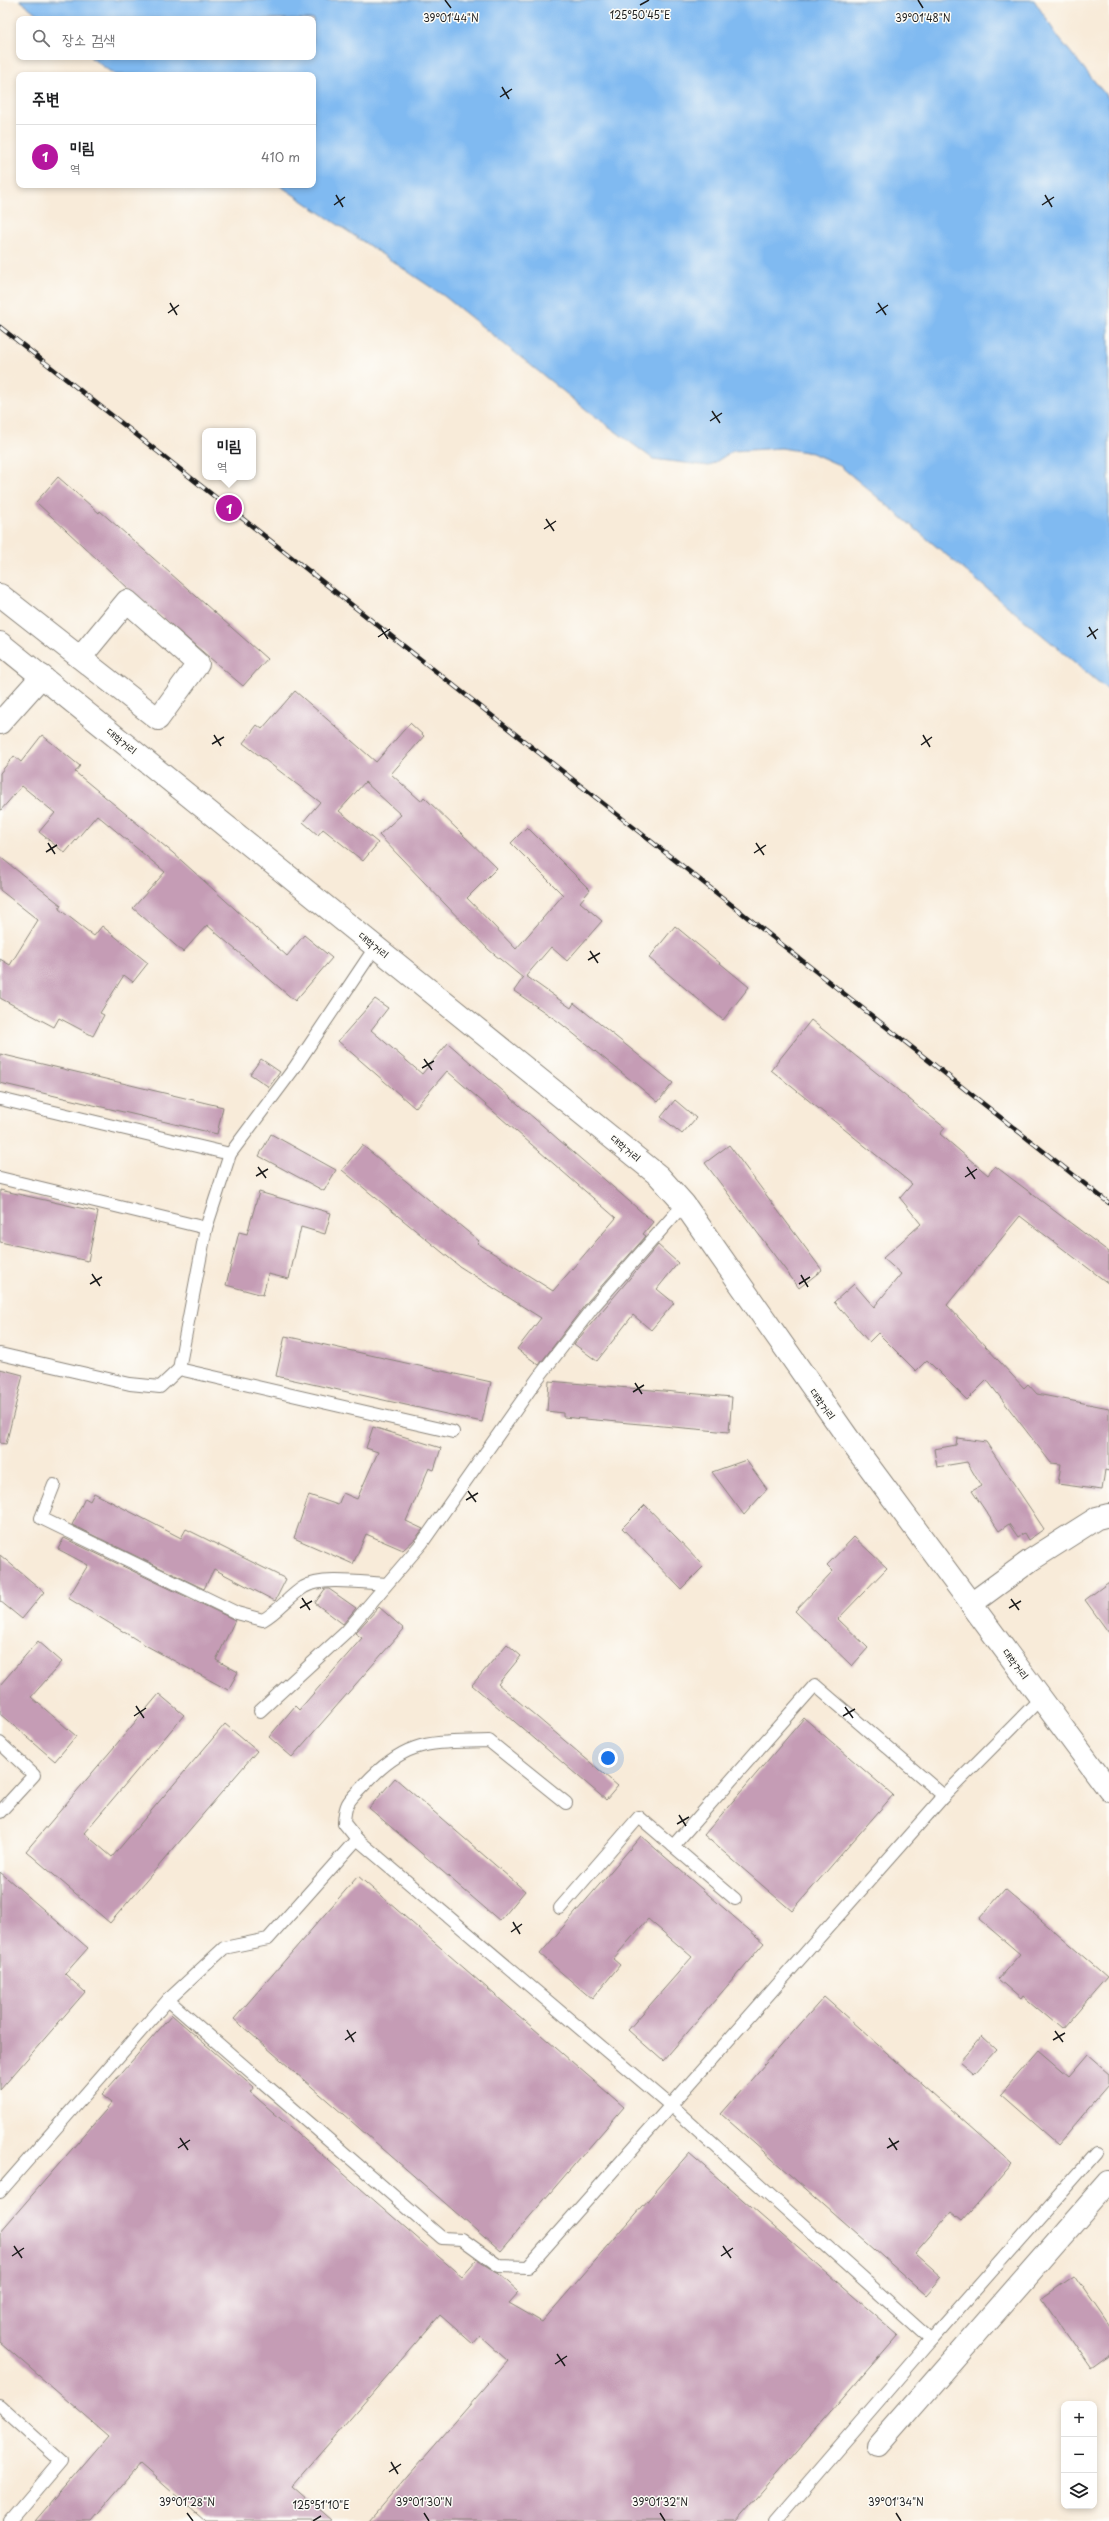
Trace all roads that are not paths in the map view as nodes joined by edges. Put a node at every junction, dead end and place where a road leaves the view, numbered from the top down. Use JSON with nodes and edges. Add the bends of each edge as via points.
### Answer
{"nodes":[{"id":1,"x":0,"y":594,"type":"edge"},
{"id":2,"x":0,"y":643,"type":"edge"},
{"id":3,"x":80,"y":658,"type":"junction"},
{"id":4,"x":42,"y":676,"type":"junction"},
{"id":5,"x":0,"y":723,"type":"edge"},
{"id":6,"x":376,"y":946,"type":"junction"},
{"id":7,"x":0,"y":1099,"type":"edge"},
{"id":8,"x":230,"y":1154,"type":"junction"},
{"id":9,"x":0,"y":1178,"type":"edge"},
{"id":10,"x":684,"y":1204,"type":"junction"},
{"id":11,"x":206,"y":1228,"type":"junction"},
{"id":12,"x":0,"y":1354,"type":"edge"},
{"id":13,"x":179,"y":1369,"type":"junction"},
{"id":14,"x":453,"y":1432,"type":"dead end"},
{"id":15,"x":54,"y":1485,"type":"dead end"},
{"id":16,"x":1109,"y":1515,"type":"edge"},
{"id":17,"x":386,"y":1584,"type":"junction"},
{"id":18,"x":971,"y":1604,"type":"junction"},
{"id":19,"x":1041,"y":1698,"type":"junction"},
{"id":20,"x":260,"y":1711,"type":"dead end"},
{"id":21,"x":0,"y":1743,"type":"edge"},
{"id":22,"x":1109,"y":1790,"type":"edge"},
{"id":23,"x":944,"y":1796,"type":"junction"},
{"id":24,"x":566,"y":1803,"type":"dead end"},
{"id":25,"x":0,"y":1812,"type":"edge"},
{"id":26,"x":358,"y":1839,"type":"junction"},
{"id":27,"x":673,"y":1846,"type":"junction"},
{"id":28,"x":735,"y":1899,"type":"dead end"},
{"id":29,"x":560,"y":1908,"type":"dead end"},
{"id":30,"x":168,"y":2000,"type":"junction"},
{"id":31,"x":670,"y":2105,"type":"junction"},
{"id":32,"x":1096,"y":2153,"type":"dead end"},
{"id":33,"x":1109,"y":2182,"type":"edge"},
{"id":34,"x":0,"y":2192,"type":"edge"},
{"id":35,"x":931,"y":2340,"type":"junction"},
{"id":36,"x":0,"y":2406,"type":"edge"},
{"id":37,"x":878,"y":2446,"type":"dead end"},
{"id":38,"x":10,"y":2521,"type":"edge"},
{"id":39,"x":775,"y":2521,"type":"edge"}],
"edges":[{"from":1,"to":3,"type":"main road"},
{"from":2,"to":4,"type":"main road","name":"대학거리"},
{"from":3,"to":3,"type":"main road","via":[[158,719],[198,664],[126,601]]},
{"from":4,"to":5,"type":"main road"},
{"from":4,"to":6,"type":"main road","name":"대학거리"},
{"from":6,"to":8,"type":"lane","via":[[295,1067]]},
{"from":6,"to":10,"type":"main road","name":"대학거리","via":[[659,1176]]},
{"from":7,"to":8,"type":"lane"},
{"from":8,"to":11,"type":"lane"},
{"from":9,"to":11,"type":"lane"},
{"from":10,"to":17,"type":"lane","via":[[594,1306],[538,1378],[422,1543]]},
{"from":10,"to":18,"type":"main road","name":"대학거리","via":[[826,1408]]},
{"from":11,"to":13,"type":"lane"},
{"from":12,"to":13,"type":"lane","via":[[130,1384],[160,1387]]},
{"from":13,"to":14,"type":"lane"},
{"from":15,"to":17,"type":"lane","via":[[41,1518],[237,1613],[263,1620],[277,1612],[304,1586],[324,1581]]},
{"from":16,"to":18,"type":"main road","via":[[1097,1518],[1031,1560]]},
{"from":17,"to":20,"type":"lane","via":[[346,1632]]},
{"from":18,"to":19,"type":"main road","name":"대학거리"},
{"from":19,"to":22,"type":"main road","name":"대학거리"},
{"from":19,"to":23,"type":"lane"},
{"from":21,"to":25,"type":"lane","via":[[34,1775]]},
{"from":23,"to":27,"type":"lane","via":[[815,1685]]},
{"from":23,"to":31,"type":"lane"},
{"from":24,"to":26,"type":"lane","via":[[489,1741],[433,1743],[406,1750],[383,1764],[345,1806],[344,1823]]},
{"from":26,"to":30,"type":"lane","via":[[268,1938],[224,1948]]},
{"from":26,"to":31,"type":"lane"},
{"from":27,"to":28,"type":"lane"},
{"from":27,"to":29,"type":"lane","via":[[639,1818]]},
{"from":30,"to":31,"type":"lane","via":[[442,2238],[462,2239],[499,2266],[528,2268]]},
{"from":30,"to":34,"type":"lane"},
{"from":31,"to":35,"type":"lane"},
{"from":32,"to":35,"type":"lane"},
{"from":33,"to":37,"type":"main road"},
{"from":35,"to":39,"type":"lane"},
{"from":36,"to":38,"type":"lane","via":[[61,2461]]}]}
